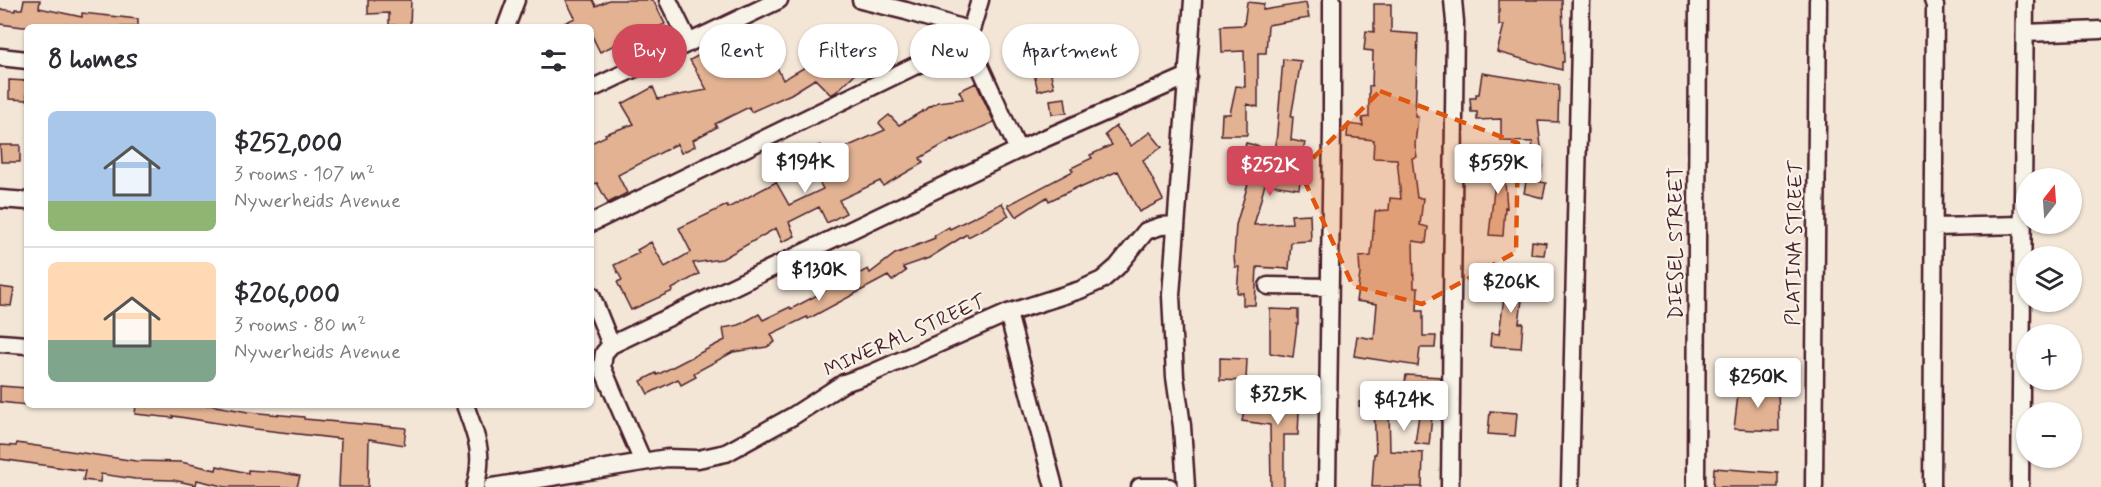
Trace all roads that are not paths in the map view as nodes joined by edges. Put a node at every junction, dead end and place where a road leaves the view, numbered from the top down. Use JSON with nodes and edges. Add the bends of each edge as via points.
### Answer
{"nodes":[{"id":1,"x":516,"y":0,"type":"edge"},
{"id":2,"x":668,"y":0,"type":"edge"},
{"id":3,"x":779,"y":0,"type":"edge"},
{"id":4,"x":861,"y":0,"type":"edge"},
{"id":5,"x":981,"y":0,"type":"edge"},
{"id":6,"x":1193,"y":0,"type":"edge"},
{"id":7,"x":1332,"y":0,"type":"edge"},
{"id":8,"x":1453,"y":0,"type":"edge"},
{"id":9,"x":1581,"y":0,"type":"edge"},
{"id":10,"x":1698,"y":0,"type":"edge"},
{"id":11,"x":1818,"y":0,"type":"edge"},
{"id":12,"x":1933,"y":0,"type":"edge"},
{"id":13,"x":2025,"y":0,"type":"edge"},
{"id":14,"x":507,"y":24,"type":"edge"},
{"id":15,"x":941,"y":24,"type":"edge"},
{"id":16,"x":973,"y":24,"type":"edge"},
{"id":17,"x":2101,"y":30,"type":"edge"},
{"id":18,"x":2025,"y":33,"type":"junction"},
{"id":19,"x":689,"y":43,"type":"junction"},
{"id":20,"x":0,"y":57,"type":"edge"},
{"id":21,"x":24,"y":60,"type":"edge"},
{"id":22,"x":910,"y":64,"type":"edge"},
{"id":23,"x":1188,"y":76,"type":"junction"},
{"id":24,"x":987,"y":78,"type":"edge"},
{"id":25,"x":594,"y":88,"type":"edge"},
{"id":26,"x":1018,"y":150,"type":"junction"},
{"id":27,"x":2023,"y":168,"type":"edge"},
{"id":28,"x":0,"y":199,"type":"edge"},
{"id":29,"x":24,"y":201,"type":"edge"},
{"id":30,"x":594,"y":222,"type":"edge"},
{"id":31,"x":1176,"y":225,"type":"junction"},
{"id":32,"x":2016,"y":225,"type":"edge"},
{"id":33,"x":1934,"y":227,"type":"junction"},
{"id":34,"x":2022,"y":234,"type":"edge"},
{"id":35,"x":1268,"y":286,"type":"dead end"},
{"id":36,"x":1329,"y":287,"type":"junction"},
{"id":37,"x":594,"y":302,"type":"edge"},
{"id":38,"x":1008,"y":313,"type":"junction"},
{"id":39,"x":0,"y":343,"type":"edge"},
{"id":40,"x":24,"y":345,"type":"edge"},
{"id":41,"x":611,"y":345,"type":"junction"},
{"id":42,"x":466,"y":408,"type":"edge"},
{"id":43,"x":643,"y":462,"type":"junction"},
{"id":44,"x":475,"y":487,"type":"edge"},
{"id":45,"x":492,"y":487,"type":"edge"},
{"id":46,"x":1054,"y":487,"type":"edge"},
{"id":47,"x":1140,"y":487,"type":"edge"},
{"id":48,"x":1169,"y":487,"type":"edge"},
{"id":49,"x":1186,"y":487,"type":"edge"},
{"id":50,"x":1327,"y":487,"type":"edge"},
{"id":51,"x":1450,"y":487,"type":"edge"},
{"id":52,"x":1570,"y":487,"type":"edge"},
{"id":53,"x":1696,"y":487,"type":"edge"},
{"id":54,"x":1814,"y":487,"type":"edge"},
{"id":55,"x":1932,"y":487,"type":"edge"},
{"id":56,"x":2020,"y":487,"type":"edge"}],
"edges":[{"from":1,"to":14,"type":"street"},
{"from":2,"to":19,"type":"street"},
{"from":3,"to":19,"type":"street"},
{"from":4,"to":15,"type":"street","via":[[906,10]]},
{"from":5,"to":16,"type":"street"},
{"from":6,"to":23,"type":"street"},
{"from":7,"to":36,"type":"street"},
{"from":8,"to":51,"type":"street"},
{"from":9,"to":52,"type":"street"},
{"from":10,"to":53,"type":"street","name":"DIESEL STREET"},
{"from":11,"to":54,"type":"street","name":"PLATINA STREET"},
{"from":12,"to":33,"type":"street"},
{"from":13,"to":18,"type":"street"},
{"from":17,"to":18,"type":"street"},
{"from":18,"to":27,"type":"street"},
{"from":19,"to":25,"type":"street"},
{"from":20,"to":21,"type":"street"},
{"from":22,"to":30,"type":"street"},
{"from":23,"to":26,"type":"street"},
{"from":23,"to":31,"type":"street"},
{"from":24,"to":26,"type":"street"},
{"from":26,"to":41,"type":"street"},
{"from":28,"to":29,"type":"street"},
{"from":31,"to":38,"type":"street","name":"MINERAL STREET","via":[[1146,231],[1102,280]]},
{"from":31,"to":49,"type":"street","via":[[1172,322]]},
{"from":32,"to":33,"type":"street"},
{"from":33,"to":55,"type":"street"},
{"from":34,"to":56,"type":"street"},
{"from":35,"to":36,"type":"street"},
{"from":36,"to":50,"type":"street"},
{"from":37,"to":41,"type":"street"},
{"from":38,"to":43,"type":"street","name":"MINERAL STREET","via":[[844,383],[726,453]]},
{"from":38,"to":46,"type":"street"},
{"from":39,"to":40,"type":"street"},
{"from":41,"to":43,"type":"street","via":[[604,353],[602,367]]},
{"from":42,"to":44,"type":"street","via":[[481,454]]},
{"from":43,"to":45,"type":"street","name":"MINERAL STREET"},
{"from":47,"to":48,"type":"street"}]}
